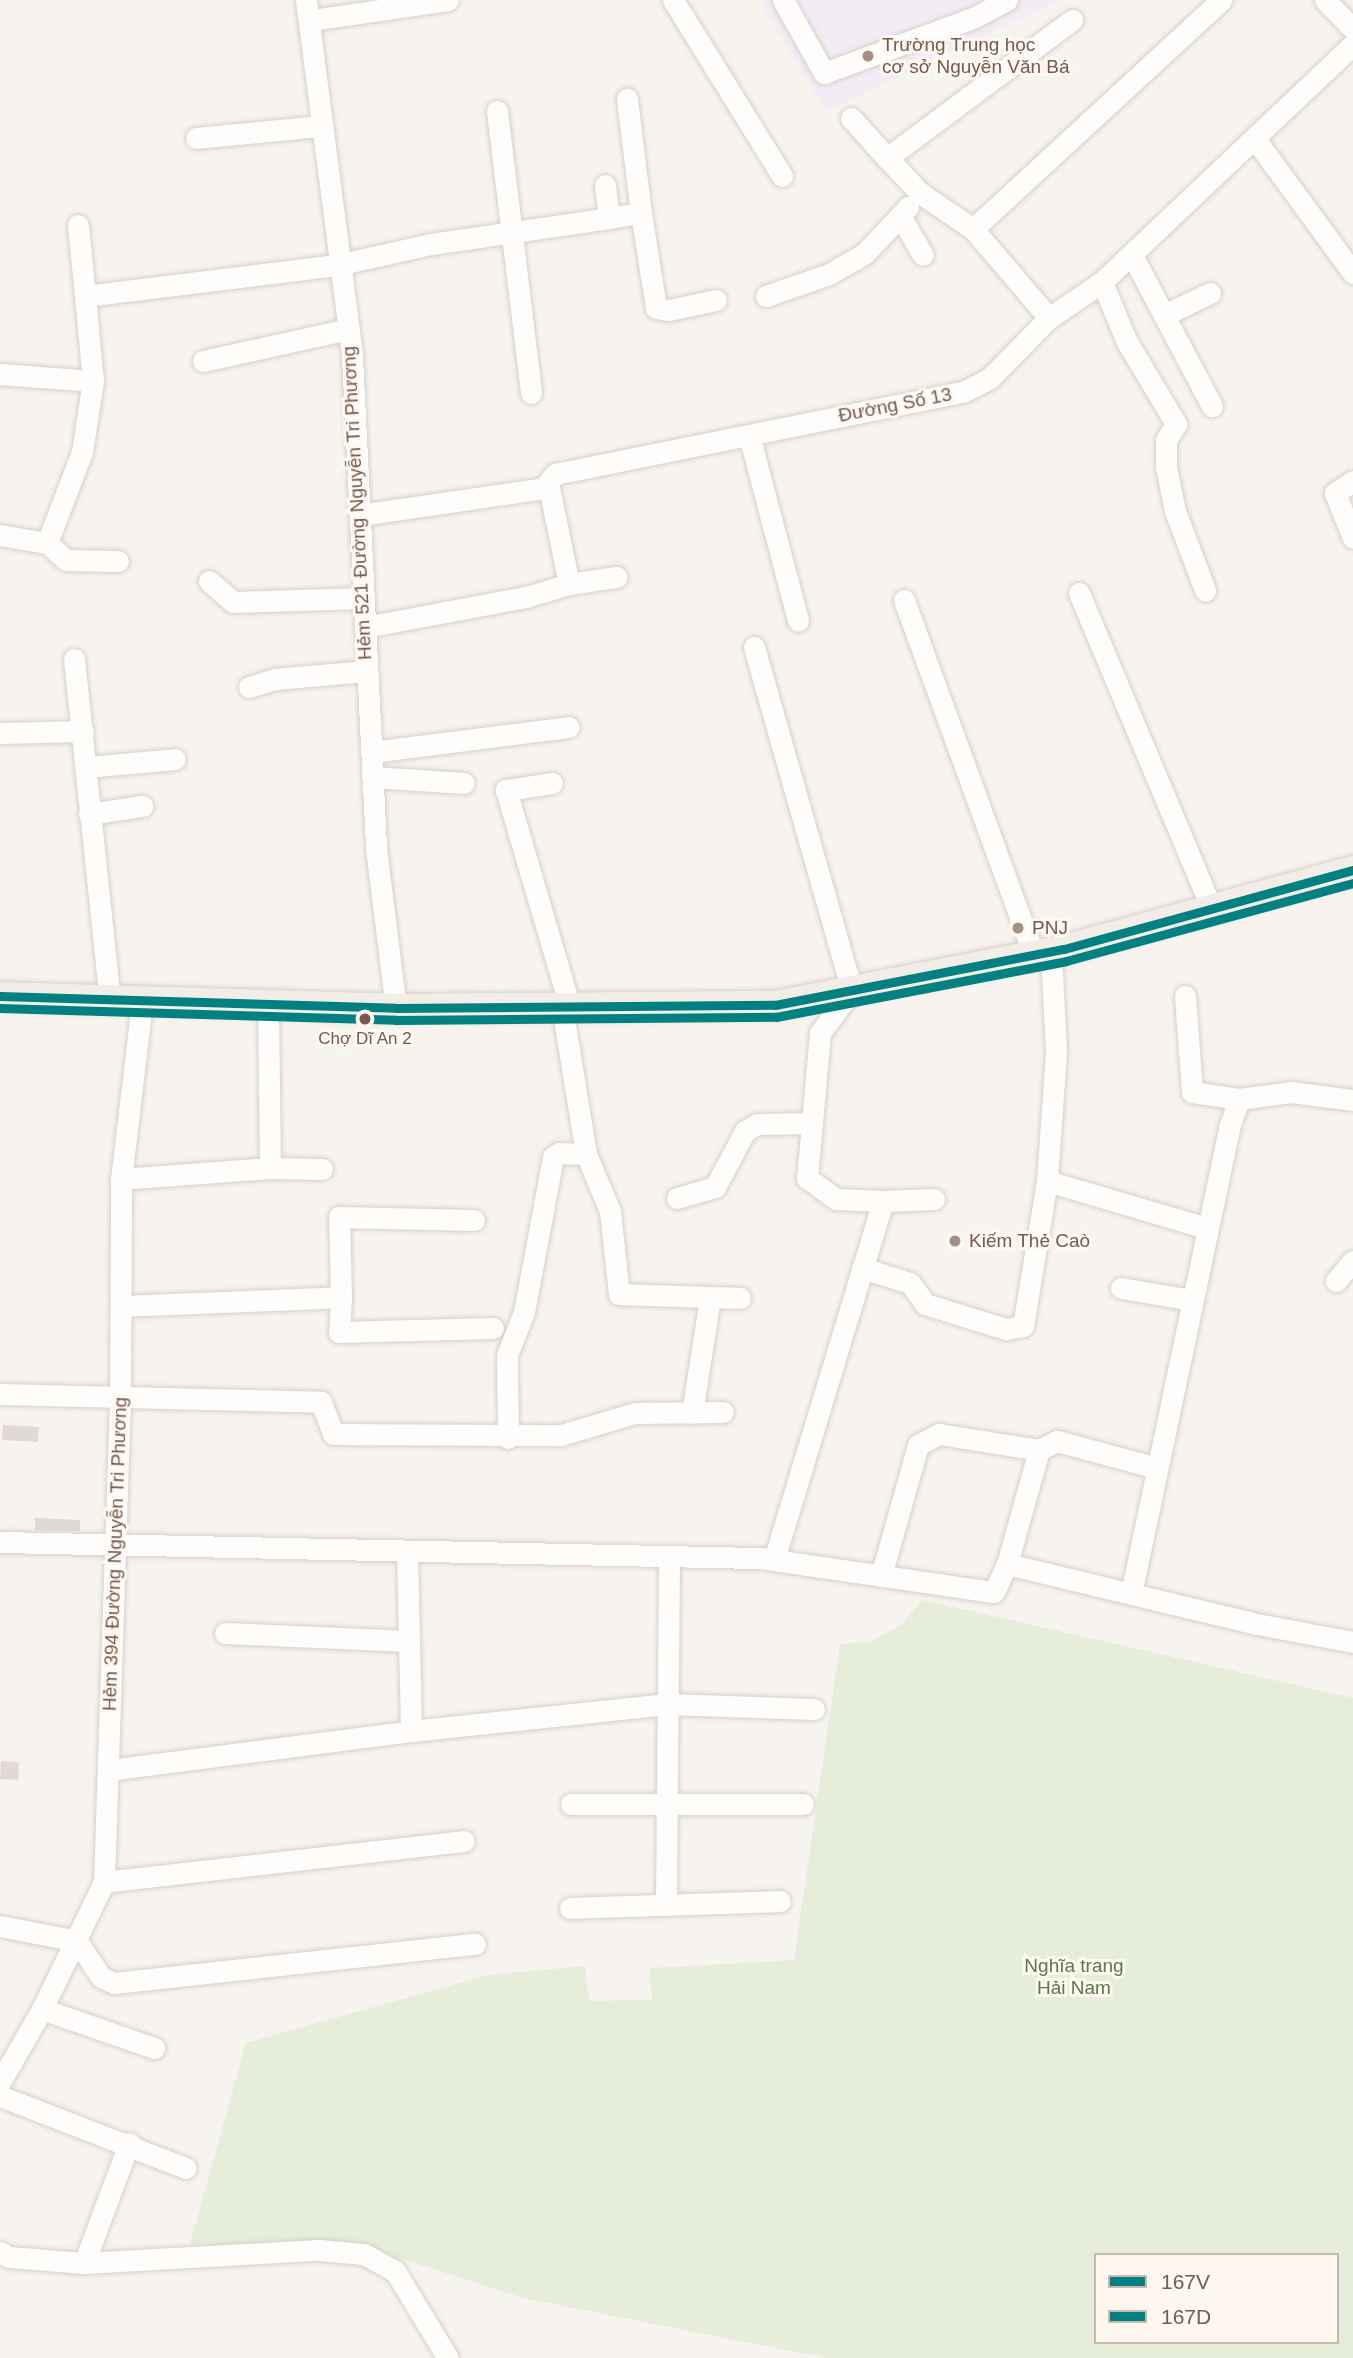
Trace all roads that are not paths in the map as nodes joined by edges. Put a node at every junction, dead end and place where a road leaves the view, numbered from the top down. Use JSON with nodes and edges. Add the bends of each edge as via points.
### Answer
{"nodes":[{"id":1,"x":448,"y":0,"type":"edge"},
{"id":2,"x":673,"y":0,"type":"edge"},
{"id":3,"x":783,"y":0,"type":"edge"},
{"id":4,"x":1007,"y":0,"type":"edge"},
{"id":5,"x":1222,"y":0,"type":"edge"},
{"id":6,"x":1325,"y":0,"type":"edge"},
{"id":7,"x":309,"y":10,"type":"edge"},
{"id":8,"x":1072,"y":20,"type":"dead end"},
{"id":9,"x":1353,"y":29,"type":"edge"},
{"id":10,"x":1353,"y":45,"type":"edge"},
{"id":11,"x":627,"y":99,"type":"dead end"},
{"id":12,"x":497,"y":111,"type":"dead end"},
{"id":13,"x":851,"y":118,"type":"dead end"},
{"id":14,"x":321,"y":126,"type":"junction"},
{"id":15,"x":196,"y":138,"type":"dead end"},
{"id":16,"x":1255,"y":139,"type":"junction"},
{"id":17,"x":887,"y":158,"type":"junction"},
{"id":18,"x":782,"y":176,"type":"dead end"},
{"id":19,"x":605,"y":185,"type":"dead end"},
{"id":20,"x":920,"y":193,"type":"junction"},
{"id":21,"x":641,"y":213,"type":"junction"},
{"id":22,"x":900,"y":216,"type":"junction"},
{"id":23,"x":609,"y":218,"type":"junction"},
{"id":24,"x":78,"y":225,"type":"dead end"},
{"id":25,"x":973,"y":229,"type":"junction"},
{"id":26,"x":514,"y":230,"type":"junction"},
{"id":27,"x":923,"y":255,"type":"dead end"},
{"id":28,"x":1132,"y":255,"type":"junction"},
{"id":29,"x":337,"y":265,"type":"junction"},
{"id":30,"x":1353,"y":273,"type":"edge"},
{"id":31,"x":1102,"y":282,"type":"junction"},
{"id":32,"x":1210,"y":293,"type":"dead end"},
{"id":33,"x":85,"y":296,"type":"junction"},
{"id":34,"x":766,"y":296,"type":"dead end"},
{"id":35,"x":716,"y":300,"type":"dead end"},
{"id":36,"x":1164,"y":315,"type":"junction"},
{"id":37,"x":1049,"y":318,"type":"junction"},
{"id":38,"x":348,"y":329,"type":"junction"},
{"id":39,"x":203,"y":361,"type":"dead end"},
{"id":40,"x":0,"y":374,"type":"edge"},
{"id":41,"x":93,"y":381,"type":"junction"},
{"id":42,"x":531,"y":393,"type":"dead end"},
{"id":43,"x":1212,"y":406,"type":"dead end"},
{"id":44,"x":749,"y":435,"type":"junction"},
{"id":45,"x":551,"y":479,"type":"junction"},
{"id":46,"x":1353,"y":481,"type":"edge"},
{"id":47,"x":360,"y":515,"type":"junction"},
{"id":48,"x":0,"y":535,"type":"edge"},
{"id":49,"x":1353,"y":538,"type":"edge"},
{"id":50,"x":47,"y":543,"type":"junction"},
{"id":51,"x":118,"y":561,"type":"dead end"},
{"id":52,"x":616,"y":578,"type":"dead end"},
{"id":53,"x":209,"y":581,"type":"dead end"},
{"id":54,"x":569,"y":584,"type":"junction"},
{"id":55,"x":1205,"y":590,"type":"dead end"},
{"id":56,"x":1079,"y":593,"type":"dead end"},
{"id":57,"x":364,"y":598,"type":"junction"},
{"id":58,"x":904,"y":600,"type":"dead end"},
{"id":59,"x":797,"y":621,"type":"dead end"},
{"id":60,"x":365,"y":627,"type":"junction"},
{"id":61,"x":754,"y":648,"type":"dead end"},
{"id":62,"x":74,"y":659,"type":"dead end"},
{"id":63,"x":366,"y":671,"type":"junction"},
{"id":64,"x":249,"y":687,"type":"dead end"},
{"id":65,"x":568,"y":727,"type":"dead end"},
{"id":66,"x":83,"y":731,"type":"junction"},
{"id":67,"x":0,"y":733,"type":"edge"},
{"id":68,"x":371,"y":752,"type":"junction"},
{"id":69,"x":175,"y":759,"type":"dead end"},
{"id":70,"x":86,"y":767,"type":"junction"},
{"id":71,"x":372,"y":777,"type":"junction"},
{"id":72,"x":464,"y":783,"type":"dead end"},
{"id":73,"x":552,"y":783,"type":"dead end"},
{"id":74,"x":142,"y":806,"type":"dead end"},
{"id":75,"x":89,"y":814,"type":"junction"},
{"id":76,"x":1353,"y":870,"type":"edge"},
{"id":77,"x":1212,"y":909,"type":"junction"},
{"id":78,"x":1043,"y":953,"type":"junction"},
{"id":79,"x":852,"y":990,"type":"junction"},
{"id":80,"x":0,"y":996,"type":"edge"},
{"id":81,"x":1185,"y":996,"type":"dead end"},
{"id":82,"x":110,"y":999,"type":"junction"},
{"id":83,"x":142,"y":1002,"type":"junction"},
{"id":84,"x":268,"y":1006,"type":"junction"},
{"id":85,"x":566,"y":1007,"type":"junction"},
{"id":86,"x":396,"y":1008,"type":"junction"},
{"id":87,"x":1239,"y":1098,"type":"junction"},
{"id":88,"x":1353,"y":1100,"type":"edge"},
{"id":89,"x":812,"y":1124,"type":"junction"},
{"id":90,"x":586,"y":1154,"type":"junction"},
{"id":91,"x":270,"y":1168,"type":"junction"},
{"id":92,"x":322,"y":1169,"type":"dead end"},
{"id":93,"x":121,"y":1179,"type":"junction"},
{"id":94,"x":1047,"y":1181,"type":"junction"},
{"id":95,"x":677,"y":1198,"type":"dead end"},
{"id":96,"x":934,"y":1199,"type":"dead end"},
{"id":97,"x":883,"y":1201,"type":"junction"},
{"id":98,"x":474,"y":1220,"type":"dead end"},
{"id":99,"x":1208,"y":1228,"type":"junction"},
{"id":100,"x":1353,"y":1261,"type":"edge"},
{"id":101,"x":862,"y":1268,"type":"junction"},
{"id":102,"x":1336,"y":1281,"type":"dead end"},
{"id":103,"x":1121,"y":1288,"type":"dead end"},
{"id":104,"x":341,"y":1297,"type":"junction"},
{"id":105,"x":740,"y":1297,"type":"dead end"},
{"id":106,"x":710,"y":1298,"type":"junction"},
{"id":107,"x":1192,"y":1300,"type":"junction"},
{"id":108,"x":121,"y":1306,"type":"junction"},
{"id":109,"x":493,"y":1328,"type":"dead end"},
{"id":110,"x":0,"y":1394,"type":"edge"},
{"id":111,"x":120,"y":1400,"type":"junction"},
{"id":112,"x":723,"y":1412,"type":"dead end"},
{"id":113,"x":692,"y":1413,"type":"junction"},
{"id":114,"x":508,"y":1438,"type":"junction"},
{"id":115,"x":1039,"y":1450,"type":"junction"},
{"id":116,"x":1157,"y":1468,"type":"junction"},
{"id":117,"x":0,"y":1542,"type":"edge"},
{"id":118,"x":114,"y":1547,"type":"junction"},
{"id":119,"x":407,"y":1552,"type":"junction"},
{"id":120,"x":669,"y":1557,"type":"junction"},
{"id":121,"x":774,"y":1560,"type":"junction"},
{"id":122,"x":1007,"y":1564,"type":"junction"},
{"id":123,"x":881,"y":1576,"type":"junction"},
{"id":124,"x":1131,"y":1594,"type":"junction"},
{"id":125,"x":225,"y":1633,"type":"dead end"},
{"id":126,"x":409,"y":1641,"type":"junction"},
{"id":127,"x":1353,"y":1642,"type":"edge"},
{"id":128,"x":668,"y":1704,"type":"junction"},
{"id":129,"x":814,"y":1709,"type":"dead end"},
{"id":130,"x":411,"y":1731,"type":"junction"},
{"id":131,"x":108,"y":1770,"type":"junction"},
{"id":132,"x":667,"y":1803,"type":"junction"},
{"id":133,"x":570,"y":1804,"type":"dead end"},
{"id":134,"x":803,"y":1804,"type":"dead end"},
{"id":135,"x":464,"y":1840,"type":"dead end"},
{"id":136,"x":104,"y":1882,"type":"junction"},
{"id":137,"x":780,"y":1901,"type":"dead end"},
{"id":138,"x":666,"y":1903,"type":"junction"},
{"id":139,"x":570,"y":1908,"type":"dead end"},
{"id":140,"x":0,"y":1926,"type":"edge"},
{"id":141,"x":77,"y":1941,"type":"junction"},
{"id":142,"x":475,"y":1944,"type":"dead end"},
{"id":143,"x":42,"y":2010,"type":"junction"},
{"id":144,"x":154,"y":2048,"type":"dead end"},
{"id":145,"x":0,"y":2082,"type":"edge"},
{"id":146,"x":0,"y":2096,"type":"edge"},
{"id":147,"x":129,"y":2143,"type":"junction"},
{"id":148,"x":186,"y":2168,"type":"dead end"},
{"id":149,"x":0,"y":2252,"type":"edge"},
{"id":150,"x":84,"y":2263,"type":"junction"},
{"id":151,"x":448,"y":2358,"type":"edge"}],
"edges":[{"from":1,"to":7,"type":"street"},
{"from":2,"to":18,"type":"street"},
{"from":3,"to":4,"type":"street","via":[[824,74],[975,18]]},
{"from":5,"to":25,"type":"street"},
{"from":6,"to":9,"type":"street"},
{"from":7,"to":14,"type":"street","name":"Hẻm 521 Đường Nguyễn Tri Phương"},
{"from":8,"to":17,"type":"street"},
{"from":10,"to":16,"type":"street","name":"Đường Số 13"},
{"from":11,"to":21,"type":"street"},
{"from":12,"to":26,"type":"street"},
{"from":13,"to":17,"type":"street"},
{"from":14,"to":15,"type":"street"},
{"from":14,"to":29,"type":"street","name":"Hẻm 521 Đường Nguyễn Tri Phương"},
{"from":16,"to":28,"type":"street","name":"Đường Số 13"},
{"from":16,"to":30,"type":"street"},
{"from":17,"to":20,"type":"street"},
{"from":19,"to":23,"type":"street"},
{"from":20,"to":22,"type":"street"},
{"from":20,"to":25,"type":"street"},
{"from":21,"to":23,"type":"street"},
{"from":21,"to":35,"type":"street","via":[[656,308],[669,310]]},
{"from":22,"to":27,"type":"street"},
{"from":22,"to":34,"type":"street","via":[[864,254],[829,274]]},
{"from":23,"to":26,"type":"street"},
{"from":24,"to":33,"type":"street"},
{"from":25,"to":37,"type":"street"},
{"from":26,"to":29,"type":"street"},
{"from":26,"to":42,"type":"street"},
{"from":28,"to":31,"type":"street","name":"Đường Số 13"},
{"from":28,"to":36,"type":"street"},
{"from":29,"to":33,"type":"street"},
{"from":29,"to":38,"type":"street","name":"Hẻm 521 Đường Nguyễn Tri Phương"},
{"from":31,"to":37,"type":"street","name":"Đường Số 13"},
{"from":31,"to":55,"type":"street","via":[[1127,342],[1176,424],[1166,440],[1166,467],[1175,511]]},
{"from":32,"to":36,"type":"street"},
{"from":33,"to":41,"type":"street"},
{"from":36,"to":43,"type":"street"},
{"from":37,"to":44,"type":"street","name":"Đường Số 13","via":[[990,378],[963,392]]},
{"from":38,"to":39,"type":"street"},
{"from":38,"to":47,"type":"street","name":"Hẻm 521 Đường Nguyễn Tri Phương"},
{"from":40,"to":41,"type":"street"},
{"from":41,"to":50,"type":"street","via":[[82,452]]},
{"from":44,"to":45,"type":"street","name":"Đường Số 13"},
{"from":44,"to":59,"type":"street"},
{"from":45,"to":47,"type":"street","name":"Đường Số 13","via":[[533,490]]},
{"from":45,"to":54,"type":"street"},
{"from":46,"to":49,"type":"street","via":[[1335,493]]},
{"from":47,"to":57,"type":"street","name":"Hẻm 521 Đường Nguyễn Tri Phương"},
{"from":48,"to":50,"type":"street"},
{"from":50,"to":51,"type":"street","via":[[66,560]]},
{"from":52,"to":54,"type":"street"},
{"from":53,"to":57,"type":"street","via":[[233,601]]},
{"from":54,"to":60,"type":"street","via":[[526,597]]},
{"from":56,"to":77,"type":"street"},
{"from":57,"to":60,"type":"street","name":"Hẻm 521 Đường Nguyễn Tri Phương"},
{"from":58,"to":78,"type":"street"},
{"from":60,"to":63,"type":"street","name":"Hẻm 521 Đường Nguyễn Tri Phương"},
{"from":61,"to":79,"type":"street"},
{"from":62,"to":66,"type":"street"},
{"from":63,"to":64,"type":"street","via":[[275,679]]},
{"from":63,"to":68,"type":"street","name":"Hẻm 521 Đường Nguyễn Tri Phương"},
{"from":65,"to":68,"type":"street"},
{"from":66,"to":67,"type":"street"},
{"from":66,"to":70,"type":"street"},
{"from":68,"to":71,"type":"street","name":"Hẻm 521 Đường Nguyễn Tri Phương"},
{"from":69,"to":70,"type":"street"},
{"from":70,"to":75,"type":"street"},
{"from":71,"to":72,"type":"street"},
{"from":71,"to":86,"type":"street","name":"Hẻm 521 Đường Nguyễn Tri Phương"},
{"from":73,"to":85,"type":"street","via":[[506,790]]},
{"from":74,"to":75,"type":"street"},
{"from":75,"to":82,"type":"street"},
{"from":76,"to":77,"type":"main road"},
{"from":77,"to":78,"type":"main road"},
{"from":78,"to":79,"type":"main road"},
{"from":78,"to":94,"type":"street","via":[[1056,1052]]},
{"from":79,"to":85,"type":"main road","via":[[775,1005]]},
{"from":79,"to":89,"type":"street","via":[[820,1033]]},
{"from":80,"to":82,"type":"main road"},
{"from":81,"to":87,"type":"street","via":[[1192,1092]]},
{"from":82,"to":83,"type":"main road"},
{"from":83,"to":84,"type":"main road"},
{"from":83,"to":93,"type":"street","name":"Hẻm 394 Đường Nguyễn Tri Phương"},
{"from":84,"to":86,"type":"main road"},
{"from":84,"to":91,"type":"street"},
{"from":85,"to":86,"type":"main road"},
{"from":85,"to":90,"type":"street"},
{"from":87,"to":88,"type":"street","via":[[1291,1091]]},
{"from":87,"to":99,"type":"street"},
{"from":89,"to":95,"type":"street","via":[[757,1124],[745,1131],[715,1187]]},
{"from":89,"to":97,"type":"street","via":[[807,1178],[836,1199]]},
{"from":90,"to":106,"type":"street","via":[[596,1168],[610,1211],[620,1294]]},
{"from":90,"to":114,"type":"street","via":[[553,1157],[524,1312],[507,1354]]},
{"from":91,"to":92,"type":"street"},
{"from":91,"to":93,"type":"street"},
{"from":93,"to":108,"type":"street","name":"Hẻm 394 Đường Nguyễn Tri Phương"},
{"from":94,"to":99,"type":"street"},
{"from":94,"to":101,"type":"street","via":[[1027,1318],[1015,1330],[925,1304],[910,1283]]},
{"from":96,"to":97,"type":"street"},
{"from":97,"to":101,"type":"street"},
{"from":98,"to":104,"type":"street","via":[[339,1217]]},
{"from":99,"to":107,"type":"street"},
{"from":100,"to":102,"type":"street"},
{"from":101,"to":121,"type":"street"},
{"from":103,"to":107,"type":"street"},
{"from":104,"to":108,"type":"street"},
{"from":104,"to":109,"type":"street","via":[[339,1332]]},
{"from":105,"to":106,"type":"street"},
{"from":106,"to":113,"type":"street"},
{"from":107,"to":116,"type":"street"},
{"from":108,"to":111,"type":"street","name":"Hẻm 394 Đường Nguyễn Tri Phương"},
{"from":110,"to":111,"type":"street"},
{"from":111,"to":114,"type":"street","via":[[321,1402],[333,1434]]},
{"from":111,"to":118,"type":"street","name":"Hẻm 394 Đường Nguyễn Tri Phương"},
{"from":112,"to":113,"type":"street"},
{"from":113,"to":114,"type":"street","via":[[635,1413],[561,1435]]},
{"from":115,"to":116,"type":"street","via":[[1056,1441]]},
{"from":115,"to":122,"type":"street"},
{"from":115,"to":123,"type":"street","via":[[939,1434],[918,1445]]},
{"from":116,"to":124,"type":"street"},
{"from":117,"to":118,"type":"street"},
{"from":118,"to":119,"type":"street"},
{"from":118,"to":131,"type":"street","name":"Hẻm 394 Đường Nguyễn Tri Phương"},
{"from":119,"to":120,"type":"street"},
{"from":119,"to":126,"type":"street"},
{"from":120,"to":121,"type":"street"},
{"from":120,"to":128,"type":"street"},
{"from":121,"to":123,"type":"street"},
{"from":122,"to":123,"type":"street","via":[[994,1592]]},
{"from":122,"to":124,"type":"street"},
{"from":124,"to":127,"type":"street"},
{"from":125,"to":126,"type":"street"},
{"from":126,"to":130,"type":"street"},
{"from":128,"to":129,"type":"street"},
{"from":128,"to":130,"type":"street"},
{"from":128,"to":132,"type":"street"},
{"from":130,"to":131,"type":"street"},
{"from":131,"to":136,"type":"street","name":"Hẻm 394 Đường Nguyễn Tri Phương"},
{"from":132,"to":133,"type":"street"},
{"from":132,"to":134,"type":"street"},
{"from":132,"to":138,"type":"street"},
{"from":135,"to":136,"type":"street"},
{"from":136,"to":141,"type":"street","name":"Hẻm 394 Đường Nguyễn Tri Phương"},
{"from":137,"to":138,"type":"street"},
{"from":138,"to":139,"type":"street"},
{"from":140,"to":141,"type":"street"},
{"from":141,"to":142,"type":"street","via":[[96,1972],[114,1983]]},
{"from":141,"to":143,"type":"street","name":"Hẻm 394 Đường Nguyễn Tri Phương"},
{"from":143,"to":144,"type":"street"},
{"from":143,"to":145,"type":"street","name":"Hẻm 394 Đường Nguyễn Tri Phương"},
{"from":146,"to":147,"type":"street"},
{"from":147,"to":148,"type":"street"},
{"from":147,"to":150,"type":"street"},
{"from":149,"to":150,"type":"street","via":[[9,2257]]},
{"from":150,"to":151,"type":"street","via":[[318,2250],[364,2254],[395,2271]]}]}
